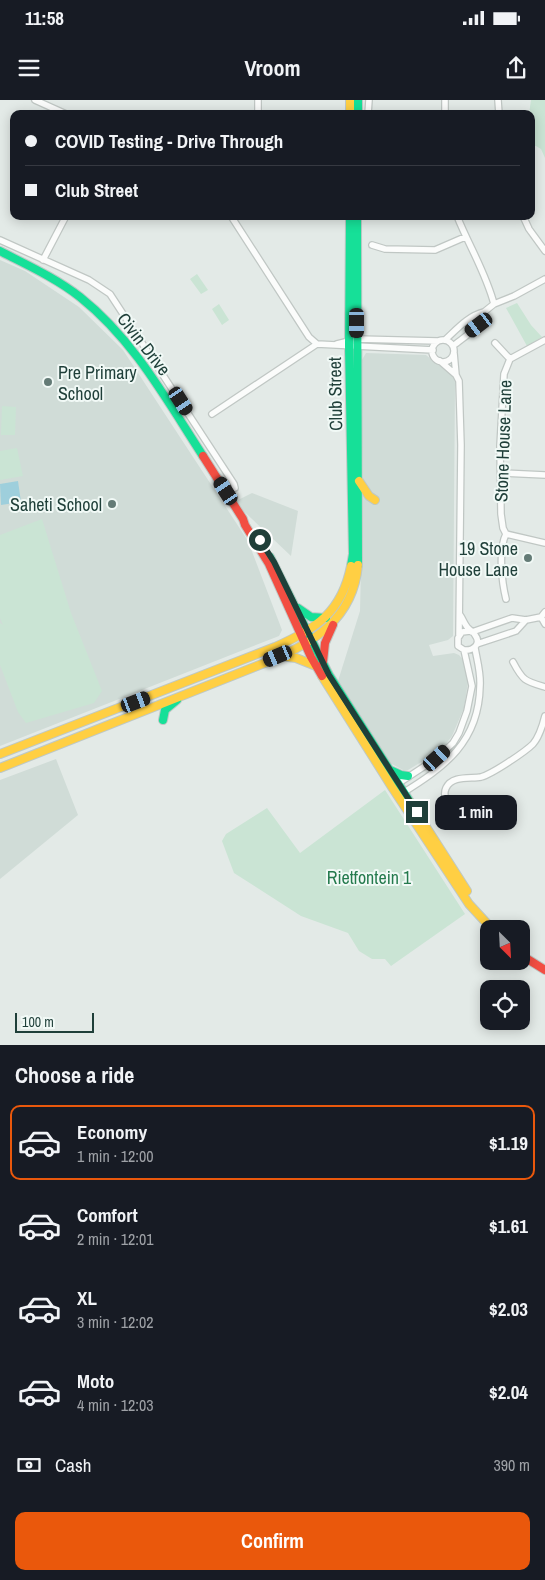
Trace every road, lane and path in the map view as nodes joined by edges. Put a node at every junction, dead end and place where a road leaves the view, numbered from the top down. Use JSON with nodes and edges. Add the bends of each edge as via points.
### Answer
{"nodes":[{"id":1,"x":35,"y":100,"type":"edge"},
{"id":2,"x":57,"y":110,"type":"edge"},
{"id":3,"x":64,"y":220,"type":"edge"},
{"id":4,"x":234,"y":220,"type":"edge"},
{"id":5,"x":350,"y":220,"type":"edge"},
{"id":6,"x":357,"y":220,"type":"edge"},
{"id":7,"x":459,"y":220,"type":"edge"},
{"id":8,"x":525,"y":220,"type":"edge"},
{"id":9,"x":465,"y":237,"type":"junction"},
{"id":10,"x":0,"y":240,"type":"edge"},
{"id":11,"x":372,"y":246,"type":"dead end"},
{"id":12,"x":0,"y":251,"type":"edge"},
{"id":13,"x":545,"y":252,"type":"edge"},
{"id":14,"x":43,"y":260,"type":"junction"},
{"id":15,"x":545,"y":279,"type":"edge"},
{"id":16,"x":494,"y":304,"type":"junction"},
{"id":17,"x":484,"y":312,"type":"junction"},
{"id":18,"x":460,"y":327,"type":"junction"},
{"id":19,"x":466,"y":335,"type":"junction"},
{"id":20,"x":545,"y":340,"type":"edge"},
{"id":21,"x":441,"y":341,"type":"junction"},
{"id":22,"x":353,"y":343,"type":"junction"},
{"id":23,"x":495,"y":343,"type":"dead end"},
{"id":24,"x":317,"y":344,"type":"junction"},
{"id":25,"x":454,"y":349,"type":"junction"},
{"id":26,"x":433,"y":350,"type":"junction"},
{"id":27,"x":510,"y":359,"type":"junction"},
{"id":28,"x":440,"y":361,"type":"junction"},
{"id":29,"x":456,"y":375,"type":"junction"},
{"id":30,"x":212,"y":414,"type":"dead end"},
{"id":31,"x":501,"y":473,"type":"junction"},
{"id":32,"x":545,"y":475,"type":"edge"},
{"id":33,"x":358,"y":481,"type":"junction"},
{"id":34,"x":226,"y":491,"type":"junction"},
{"id":35,"x":375,"y":500,"type":"dead end"},
{"id":36,"x":243,"y":519,"type":"junction"},
{"id":37,"x":506,"y":534,"type":"junction"},
{"id":38,"x":545,"y":543,"type":"edge"},
{"id":39,"x":354,"y":570,"type":"junction"},
{"id":40,"x":506,"y":599,"type":"dead end"},
{"id":41,"x":294,"y":605,"type":"junction"},
{"id":42,"x":459,"y":613,"type":"junction"},
{"id":43,"x":543,"y":615,"type":"edge"},
{"id":44,"x":326,"y":618,"type":"junction"},
{"id":45,"x":294,"y":620,"type":"junction"},
{"id":46,"x":526,"y":620,"type":"junction"},
{"id":47,"x":335,"y":621,"type":"junction"},
{"id":48,"x":545,"y":624,"type":"edge"},
{"id":49,"x":489,"y":627,"type":"junction"},
{"id":50,"x":471,"y":631,"type":"junction"},
{"id":51,"x":304,"y":633,"type":"junction"},
{"id":52,"x":459,"y":635,"type":"junction"},
{"id":53,"x":493,"y":638,"type":"junction"},
{"id":54,"x":283,"y":642,"type":"junction"},
{"id":55,"x":308,"y":642,"type":"junction"},
{"id":56,"x":476,"y":646,"type":"junction"},
{"id":57,"x":464,"y":650,"type":"junction"},
{"id":58,"x":278,"y":656,"type":"junction"},
{"id":59,"x":513,"y":662,"type":"dead end"},
{"id":60,"x":319,"y":664,"type":"junction"},
{"id":61,"x":545,"y":687,"type":"edge"},
{"id":62,"x":182,"y":696,"type":"junction"},
{"id":63,"x":545,"y":716,"type":"edge"},
{"id":64,"x":163,"y":720,"type":"dead end"},
{"id":65,"x":0,"y":754,"type":"edge"},
{"id":66,"x":0,"y":768,"type":"edge"},
{"id":67,"x":389,"y":769,"type":"junction"},
{"id":68,"x":408,"y":776,"type":"junction"},
{"id":69,"x":395,"y":785,"type":"junction"},
{"id":70,"x":401,"y":794,"type":"junction"},
{"id":71,"x":458,"y":819,"type":"dead end"},
{"id":72,"x":484,"y":920,"type":"edge"},
{"id":73,"x":530,"y":961,"type":"edge"},
{"id":74,"x":545,"y":970,"type":"edge"}],
"edges":[{"from":1,"to":2,"type":"street"},
{"from":3,"to":14,"type":"street"},
{"from":4,"to":24,"type":"street","via":[[309,337]]},
{"from":5,"to":22,"type":"main road","name":"Club Street"},
{"from":6,"to":22,"type":"main road","name":"Club Street"},
{"from":7,"to":9,"type":"street"},
{"from":8,"to":13,"type":"street"},
{"from":9,"to":11,"type":"street","via":[[435,250]]},
{"from":9,"to":16,"type":"street","via":[[484,272]]},
{"from":10,"to":14,"type":"street"},
{"from":12,"to":34,"type":"main road","name":"Civin Drive","via":[[79,296],[116,329],[141,360]]},
{"from":14,"to":34,"type":"street","via":[[89,280],[114,298],[234,484],[235,488]]},
{"from":15,"to":16,"type":"street"},
{"from":16,"to":17,"type":"street"},
{"from":17,"to":18,"type":"street"},
{"from":17,"to":19,"type":"street","via":[[483,320]]},
{"from":18,"to":19,"type":"street"},
{"from":18,"to":21,"type":"street"},
{"from":19,"to":25,"type":"street"},
{"from":20,"to":27,"type":"street","name":"Stone House Lane"},
{"from":21,"to":22,"type":"street"},
{"from":21,"to":25,"type":"street"},
{"from":21,"to":26,"type":"street"},
{"from":22,"to":24,"type":"street"},
{"from":22,"to":26,"type":"street"},
{"from":22,"to":33,"type":"main road","name":"Club Street"},
{"from":22,"to":39,"type":"main road","name":"Club Street"},
{"from":23,"to":27,"type":"street"},
{"from":24,"to":30,"type":"street"},
{"from":25,"to":28,"type":"street","via":[[450,359]]},
{"from":25,"to":29,"type":"street"},
{"from":26,"to":28,"type":"street"},
{"from":27,"to":31,"type":"street","name":"Stone House Lane","via":[[504,374]]},
{"from":28,"to":29,"type":"street"},
{"from":29,"to":42,"type":"street","via":[[460,401]]},
{"from":31,"to":32,"type":"street"},
{"from":31,"to":37,"type":"street","name":"Stone House Lane","via":[[501,514]]},
{"from":33,"to":35,"type":"main road"},
{"from":33,"to":39,"type":"main road","name":"Club Street"},
{"from":34,"to":36,"type":"main road","name":"Civin Drive"},
{"from":36,"to":41,"type":"main road","name":"Civin Drive","via":[[270,556]]},
{"from":36,"to":45,"type":"main road","name":"Civin Drive","via":[[269,564]]},
{"from":37,"to":38,"type":"street"},
{"from":37,"to":40,"type":"street","via":[[502,545],[502,584]]},
{"from":39,"to":44,"type":"main road"},
{"from":39,"to":47,"type":"main road","via":[[354,590]]},
{"from":41,"to":44,"type":"main road","via":[[311,617]]},
{"from":41,"to":51,"type":"main road","name":"Civin Drive"},
{"from":42,"to":50,"type":"street"},
{"from":42,"to":52,"type":"street"},
{"from":43,"to":46,"type":"street"},
{"from":43,"to":48,"type":"street"},
{"from":44,"to":51,"type":"main road"},
{"from":45,"to":51,"type":"main road","name":"Civin Drive"},
{"from":45,"to":54,"type":"main road","via":[[291,632]]},
{"from":46,"to":49,"type":"street","via":[[512,618]]},
{"from":46,"to":53,"type":"street","via":[[516,631]]},
{"from":47,"to":55,"type":"main road"},
{"from":47,"to":60,"type":"main road"},
{"from":49,"to":50,"type":"street"},
{"from":49,"to":53,"type":"street"},
{"from":50,"to":52,"type":"street"},
{"from":50,"to":56,"type":"street","via":[[476,635]]},
{"from":51,"to":54,"type":"main road"},
{"from":51,"to":55,"type":"main road","name":"Civin Drive"},
{"from":52,"to":57,"type":"street","via":[[458,646]]},
{"from":53,"to":56,"type":"street"},
{"from":54,"to":65,"type":"main road"},
{"from":55,"to":58,"type":"main road"},
{"from":55,"to":60,"type":"main road"},
{"from":56,"to":57,"type":"street","via":[[472,650]]},
{"from":56,"to":70,"type":"street","via":[[480,686],[469,734],[454,756]]},
{"from":57,"to":68,"type":"street","via":[[472,686],[457,738],[437,758]]},
{"from":58,"to":60,"type":"main road"},
{"from":58,"to":62,"type":"main road"},
{"from":59,"to":61,"type":"street","via":[[522,678]]},
{"from":60,"to":67,"type":"main road"},
{"from":60,"to":69,"type":"main road"},
{"from":62,"to":64,"type":"main road","via":[[165,710]]},
{"from":62,"to":66,"type":"main road"},
{"from":63,"to":71,"type":"street","via":[[533,743],[520,753],[481,777],[459,779],[446,788],[448,806]]},
{"from":67,"to":68,"type":"main road"},
{"from":67,"to":69,"type":"main road"},
{"from":68,"to":69,"type":"street"},
{"from":69,"to":70,"type":"main road"},
{"from":70,"to":72,"type":"main road","via":[[469,904]]},
{"from":73,"to":74,"type":"main road"}]}
